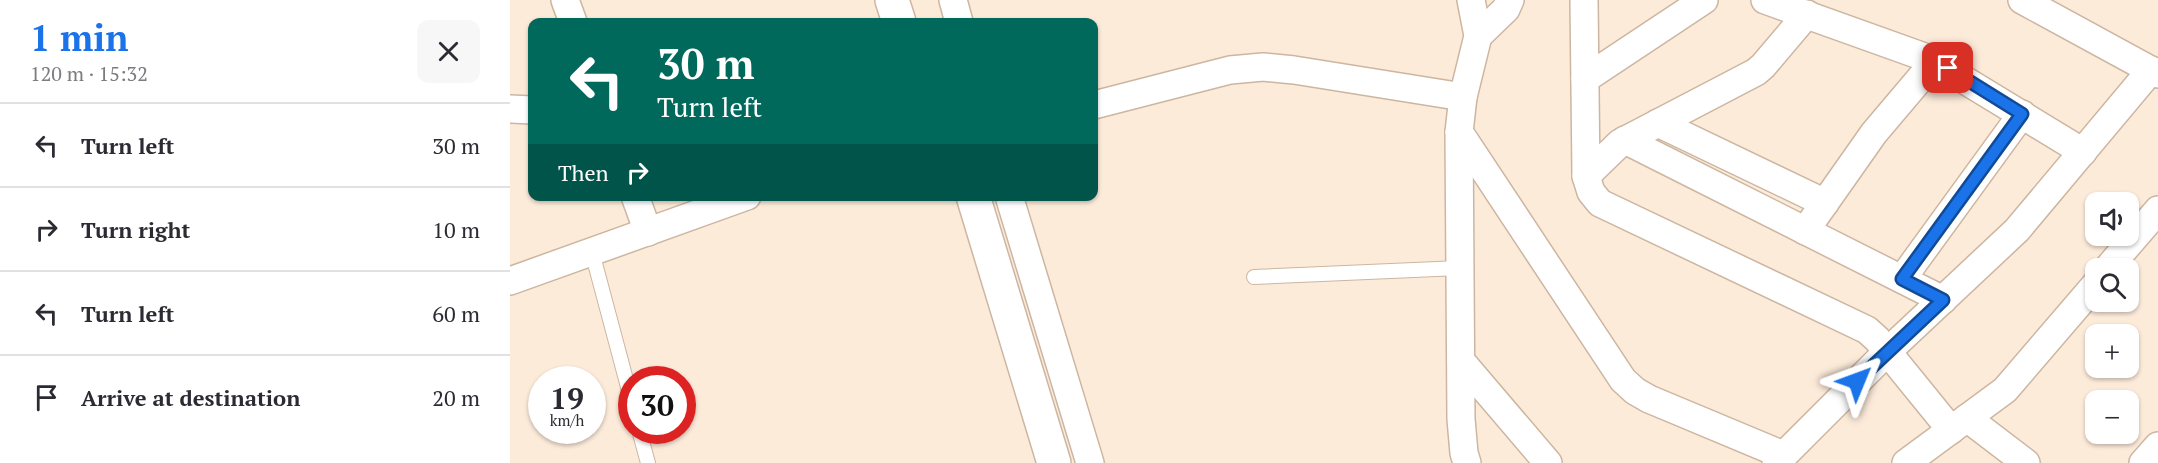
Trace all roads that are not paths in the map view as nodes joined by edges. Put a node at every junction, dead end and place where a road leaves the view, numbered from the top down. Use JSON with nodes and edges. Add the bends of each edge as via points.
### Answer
{"nodes":[{"id":1,"x":566,"y":0,"type":"edge"},
{"id":2,"x":892,"y":0,"type":"edge"},
{"id":3,"x":912,"y":0,"type":"edge"},
{"id":4,"x":953,"y":0,"type":"edge"},
{"id":5,"x":1471,"y":0,"type":"edge"},
{"id":6,"x":1510,"y":0,"type":"edge"},
{"id":7,"x":1584,"y":0,"type":"edge"},
{"id":8,"x":1704,"y":0,"type":"edge"},
{"id":9,"x":1765,"y":0,"type":"edge"},
{"id":10,"x":2022,"y":0,"type":"edge"},
{"id":11,"x":1807,"y":14,"type":"junction"},
{"id":12,"x":572,"y":18,"type":"edge"},
{"id":13,"x":898,"y":18,"type":"edge"},
{"id":14,"x":918,"y":18,"type":"edge"},
{"id":15,"x":958,"y":18,"type":"edge"},
{"id":16,"x":1478,"y":36,"type":"junction"},
{"id":17,"x":1935,"y":62,"type":"junction"},
{"id":18,"x":2156,"y":73,"type":"edge"},
{"id":19,"x":1585,"y":79,"type":"junction"},
{"id":20,"x":1463,"y":97,"type":"junction"},
{"id":21,"x":1098,"y":104,"type":"edge"},
{"id":22,"x":510,"y":110,"type":"edge"},
{"id":23,"x":528,"y":110,"type":"edge"},
{"id":24,"x":2022,"y":114,"type":"junction"},
{"id":25,"x":1658,"y":123,"type":"junction"},
{"id":26,"x":1459,"y":132,"type":"junction"},
{"id":27,"x":1625,"y":141,"type":"junction"},
{"id":28,"x":2083,"y":152,"type":"junction"},
{"id":29,"x":1586,"y":176,"type":"junction"},
{"id":30,"x":637,"y":201,"type":"edge"},
{"id":31,"x":733,"y":201,"type":"edge"},
{"id":32,"x":954,"y":201,"type":"edge"},
{"id":33,"x":975,"y":201,"type":"edge"},
{"id":34,"x":1011,"y":201,"type":"edge"},
{"id":35,"x":1825,"y":203,"type":"junction"},
{"id":36,"x":2157,"y":213,"type":"edge"},
{"id":37,"x":1805,"y":231,"type":"junction"},
{"id":38,"x":648,"y":232,"type":"junction"},
{"id":39,"x":592,"y":252,"type":"junction"},
{"id":40,"x":2117,"y":258,"type":"edge"},
{"id":41,"x":1460,"y":267,"type":"junction"},
{"id":42,"x":1254,"y":277,"type":"dead end"},
{"id":43,"x":1902,"y":279,"type":"junction"},
{"id":44,"x":510,"y":281,"type":"edge"},
{"id":45,"x":2085,"y":297,"type":"edge"},
{"id":46,"x":1943,"y":300,"type":"junction"},
{"id":47,"x":1887,"y":352,"type":"junction"},
{"id":48,"x":1461,"y":361,"type":"junction"},
{"id":49,"x":622,"y":366,"type":"edge"},
{"id":50,"x":1959,"y":424,"type":"junction"},
{"id":51,"x":643,"y":444,"type":"edge"},
{"id":52,"x":2158,"y":446,"type":"edge"},
{"id":53,"x":1779,"y":459,"type":"edge"},
{"id":54,"x":648,"y":463,"type":"edge"},
{"id":55,"x":1032,"y":463,"type":"edge"},
{"id":56,"x":1054,"y":463,"type":"edge"},
{"id":57,"x":1090,"y":463,"type":"edge"},
{"id":58,"x":1467,"y":463,"type":"edge"},
{"id":59,"x":1548,"y":463,"type":"edge"},
{"id":60,"x":1906,"y":463,"type":"edge"},
{"id":61,"x":2026,"y":463,"type":"edge"},
{"id":62,"x":2143,"y":463,"type":"edge"}],
"edges":[{"from":1,"to":12,"type":"street"},
{"from":2,"to":13,"type":"street"},
{"from":3,"to":14,"type":"street"},
{"from":4,"to":15,"type":"street"},
{"from":5,"to":16,"type":"street"},
{"from":6,"to":16,"type":"street"},
{"from":7,"to":19,"type":"street"},
{"from":8,"to":19,"type":"street"},
{"from":9,"to":11,"type":"street"},
{"from":10,"to":18,"type":"street"},
{"from":11,"to":17,"type":"street"},
{"from":11,"to":25,"type":"street","via":[[1756,72]]},
{"from":16,"to":20,"type":"street"},
{"from":17,"to":24,"type":"street"},
{"from":17,"to":35,"type":"street","via":[[1874,133]]},
{"from":18,"to":28,"type":"street"},
{"from":19,"to":29,"type":"street"},
{"from":20,"to":21,"type":"street","via":[[1263,67],[1230,70]]},
{"from":20,"to":26,"type":"street"},
{"from":22,"to":23,"type":"street"},
{"from":24,"to":28,"type":"street"},
{"from":24,"to":43,"type":"street"},
{"from":25,"to":27,"type":"street"},
{"from":25,"to":35,"type":"street"},
{"from":26,"to":41,"type":"street"},
{"from":26,"to":53,"type":"street","via":[[1623,380],[1649,399]]},
{"from":27,"to":29,"type":"street"},
{"from":27,"to":37,"type":"street"},
{"from":28,"to":46,"type":"street","via":[[2017,230]]},
{"from":29,"to":47,"type":"street","via":[[1600,203],[1867,330]]},
{"from":30,"to":38,"type":"street"},
{"from":31,"to":38,"type":"street"},
{"from":32,"to":55,"type":"street"},
{"from":33,"to":56,"type":"street"},
{"from":34,"to":57,"type":"street"},
{"from":35,"to":37,"type":"street"},
{"from":36,"to":40,"type":"street"},
{"from":37,"to":43,"type":"street"},
{"from":38,"to":39,"type":"street"},
{"from":39,"to":44,"type":"street"},
{"from":39,"to":49,"type":"lane"},
{"from":41,"to":42,"type":"lane"},
{"from":41,"to":48,"type":"street"},
{"from":43,"to":46,"type":"street"},
{"from":45,"to":50,"type":"street","via":[[2005,390]]},
{"from":46,"to":47,"type":"street"},
{"from":47,"to":50,"type":"street"},
{"from":47,"to":53,"type":"street"},
{"from":48,"to":58,"type":"street","via":[[1461,419]]},
{"from":48,"to":59,"type":"street"},
{"from":50,"to":60,"type":"street"},
{"from":50,"to":61,"type":"street"},
{"from":51,"to":54,"type":"lane"},
{"from":52,"to":62,"type":"street"}]}
